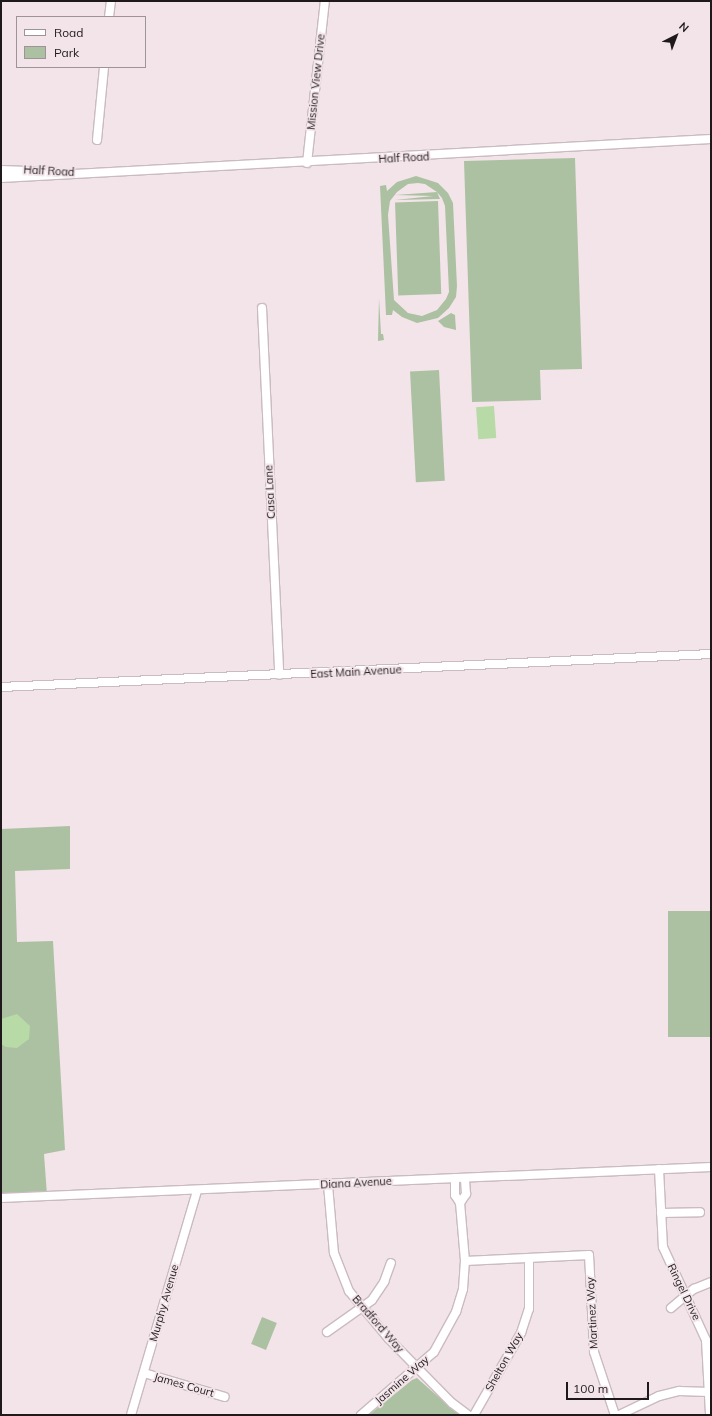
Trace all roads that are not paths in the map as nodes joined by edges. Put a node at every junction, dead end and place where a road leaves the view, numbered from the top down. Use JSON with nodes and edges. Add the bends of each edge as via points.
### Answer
{"nodes":[{"id":1,"x":111,"y":1,"type":"edge"},
{"id":2,"x":325,"y":1,"type":"edge"},
{"id":3,"x":109,"y":16,"type":"edge"},
{"id":4,"x":104,"y":68,"type":"edge"},
{"id":5,"x":711,"y":139,"type":"edge"},
{"id":6,"x":97,"y":140,"type":"dead end"},
{"id":7,"x":307,"y":163,"type":"junction"},
{"id":8,"x":1,"y":170,"type":"edge"},
{"id":9,"x":96,"y":174,"type":"junction"},
{"id":10,"x":1,"y":178,"type":"edge"},
{"id":11,"x":262,"y":308,"type":"dead end"},
{"id":12,"x":711,"y":654,"type":"edge"},
{"id":13,"x":279,"y":675,"type":"junction"},
{"id":14,"x":1,"y":687,"type":"edge"},
{"id":15,"x":711,"y":1167,"type":"edge"},
{"id":16,"x":659,"y":1169,"type":"junction"},
{"id":17,"x":455,"y":1178,"type":"junction"},
{"id":18,"x":465,"y":1178,"type":"junction"},
{"id":19,"x":328,"y":1185,"type":"junction"},
{"id":20,"x":197,"y":1191,"type":"junction"},
{"id":21,"x":1,"y":1198,"type":"edge"},
{"id":22,"x":460,"y":1202,"type":"junction"},
{"id":23,"x":661,"y":1212,"type":"junction"},
{"id":24,"x":700,"y":1212,"type":"dead end"},
{"id":25,"x":529,"y":1259,"type":"junction"},
{"id":26,"x":465,"y":1262,"type":"junction"},
{"id":27,"x":391,"y":1263,"type":"dead end"},
{"id":28,"x":711,"y":1282,"type":"edge"},
{"id":29,"x":686,"y":1296,"type":"junction"},
{"id":30,"x":361,"y":1308,"type":"junction"},
{"id":31,"x":671,"y":1308,"type":"dead end"},
{"id":32,"x":327,"y":1332,"type":"dead end"},
{"id":33,"x":418,"y":1368,"type":"junction"},
{"id":34,"x":144,"y":1373,"type":"junction"},
{"id":35,"x":709,"y":1392,"type":"junction"},
{"id":36,"x":225,"y":1397,"type":"dead end"},
{"id":37,"x":131,"y":1415,"type":"edge"},
{"id":38,"x":361,"y":1415,"type":"edge"},
{"id":39,"x":468,"y":1415,"type":"edge"},
{"id":40,"x":474,"y":1415,"type":"edge"},
{"id":41,"x":615,"y":1415,"type":"edge"},
{"id":42,"x":620,"y":1415,"type":"edge"},
{"id":43,"x":710,"y":1415,"type":"edge"}],
"edges":[{"from":1,"to":3,"type":"street"},
{"from":2,"to":7,"type":"street","name":"Mission View Drive"},
{"from":4,"to":6,"type":"street"},
{"from":5,"to":7,"type":"street","name":"Half Road"},
{"from":7,"to":9,"type":"street","name":"Half Road"},
{"from":8,"to":9,"type":"street","name":"Half Road"},
{"from":9,"to":10,"type":"street","name":"Half Road"},
{"from":11,"to":13,"type":"street","name":"Casa Lane"},
{"from":12,"to":13,"type":"street","name":"East Main Avenue"},
{"from":13,"to":14,"type":"street","name":"East Main Avenue"},
{"from":15,"to":16,"type":"street","name":"Diana Avenue"},
{"from":16,"to":18,"type":"street","name":"Diana Avenue"},
{"from":16,"to":23,"type":"street","name":"Ringel Drive"},
{"from":17,"to":18,"type":"street","name":"Diana Avenue"},
{"from":17,"to":19,"type":"street","name":"Diana Avenue"},
{"from":17,"to":22,"type":"street","name":"Jasmine Way","via":[[455,1196]]},
{"from":18,"to":22,"type":"street","name":"Jasmine Way","via":[[466,1194]]},
{"from":19,"to":20,"type":"street","name":"Diana Avenue"},
{"from":19,"to":30,"type":"street","name":"Bradford Way","via":[[334,1253],[341,1274]]},
{"from":20,"to":21,"type":"street","name":"Diana Avenue"},
{"from":20,"to":34,"type":"street","name":"Murphy Avenue"},
{"from":22,"to":26,"type":"street","name":"Jasmine Way"},
{"from":23,"to":24,"type":"street"},
{"from":23,"to":29,"type":"street","name":"Ringel Drive","via":[[663,1247]]},
{"from":25,"to":26,"type":"street"},
{"from":25,"to":40,"type":"street","name":"Shelton Way","via":[[529,1309],[521,1333]]},
{"from":25,"to":41,"type":"street","name":"Martinez Way","via":[[589,1255],[594,1352]]},
{"from":26,"to":33,"type":"street","name":"Jasmine Way","via":[[463,1289],[456,1312],[434,1352]]},
{"from":27,"to":30,"type":"street","via":[[379,1291]]},
{"from":28,"to":29,"type":"street"},
{"from":29,"to":31,"type":"street"},
{"from":29,"to":35,"type":"street","name":"Ringel Drive","via":[[706,1340]]},
{"from":30,"to":32,"type":"street"},
{"from":30,"to":33,"type":"street","name":"Bradford Way"},
{"from":33,"to":38,"type":"street","name":"Jasmine Way"},
{"from":33,"to":39,"type":"street","name":"Bradford Way","via":[[452,1403]]},
{"from":34,"to":36,"type":"street","name":"James Court"},
{"from":34,"to":37,"type":"street","name":"Murphy Avenue"},
{"from":35,"to":42,"type":"street","via":[[679,1391],[659,1396]]},
{"from":35,"to":43,"type":"street","name":"Ringel Drive"}]}
